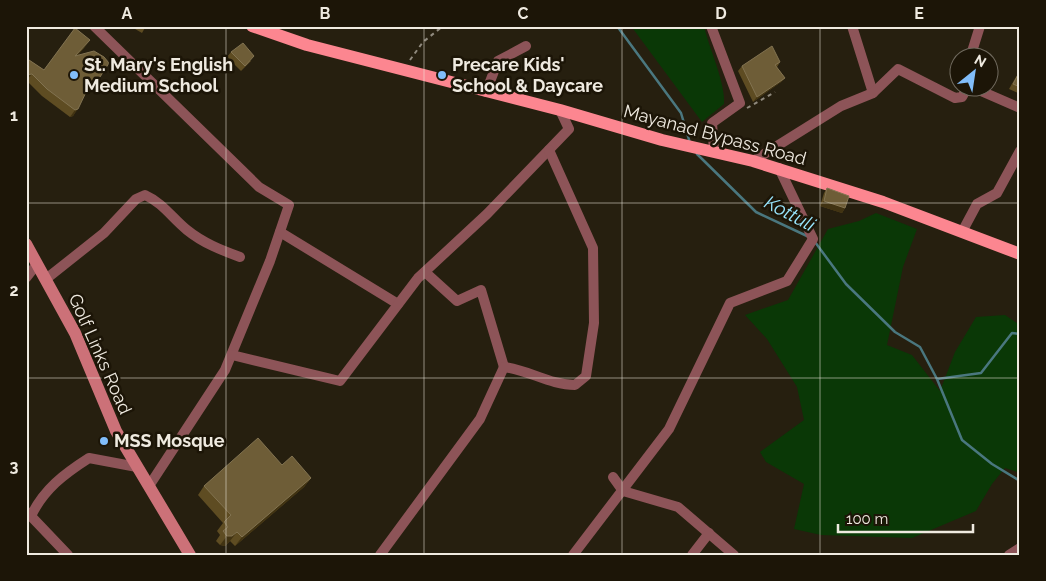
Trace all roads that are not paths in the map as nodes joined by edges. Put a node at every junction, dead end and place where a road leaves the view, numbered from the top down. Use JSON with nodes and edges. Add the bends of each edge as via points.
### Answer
{"nodes":[{"id":1,"x":94,"y":26,"type":"edge"},
{"id":2,"x":252,"y":26,"type":"edge"},
{"id":3,"x":852,"y":26,"type":"edge"},
{"id":4,"x":980,"y":26,"type":"edge"},
{"id":5,"x":710,"y":27,"type":"edge"},
{"id":6,"x":526,"y":46,"type":"dead end"},
{"id":7,"x":973,"y":48,"type":"edge"},
{"id":8,"x":486,"y":92,"type":"junction"},
{"id":9,"x":873,"y":93,"type":"junction"},
{"id":10,"x":948,"y":94,"type":"edge"},
{"id":11,"x":997,"y":98,"type":"edge"},
{"id":12,"x":1020,"y":108,"type":"edge"},
{"id":13,"x":560,"y":110,"type":"junction"},
{"id":14,"x":549,"y":150,"type":"junction"},
{"id":15,"x":713,"y":150,"type":"junction"},
{"id":16,"x":1020,"y":151,"type":"edge"},
{"id":17,"x":753,"y":161,"type":"junction"},
{"id":18,"x":778,"y":168,"type":"junction"},
{"id":19,"x":280,"y":232,"type":"junction"},
{"id":20,"x":962,"y":232,"type":"junction"},
{"id":21,"x":26,"y":244,"type":"edge"},
{"id":22,"x":1020,"y":254,"type":"edge"},
{"id":23,"x":240,"y":257,"type":"dead end"},
{"id":24,"x":37,"y":264,"type":"junction"},
{"id":25,"x":425,"y":272,"type":"junction"},
{"id":26,"x":26,"y":278,"type":"edge"},
{"id":27,"x":46,"y":279,"type":"junction"},
{"id":28,"x":398,"y":304,"type":"junction"},
{"id":29,"x":232,"y":355,"type":"junction"},
{"id":30,"x":504,"y":367,"type":"junction"},
{"id":31,"x":137,"y":467,"type":"junction"},
{"id":32,"x":613,"y":477,"type":"dead end"},
{"id":33,"x":149,"y":486,"type":"junction"},
{"id":34,"x":623,"y":491,"type":"junction"},
{"id":35,"x":29,"y":514,"type":"edge"},
{"id":36,"x":709,"y":533,"type":"junction"},
{"id":37,"x":1020,"y":548,"type":"edge"},
{"id":38,"x":68,"y":555,"type":"edge"},
{"id":39,"x":190,"y":555,"type":"edge"},
{"id":40,"x":380,"y":555,"type":"edge"},
{"id":41,"x":573,"y":555,"type":"edge"},
{"id":42,"x":692,"y":555,"type":"edge"},
{"id":43,"x":734,"y":555,"type":"edge"},
{"id":44,"x":1009,"y":555,"type":"edge"}],
"edges":[{"from":1,"to":19,"type":"street","via":[[258,187],[290,205]]},
{"from":2,"to":8,"type":"main road","name":"Mayanad Bypass Road","via":[[307,45]]},
{"from":3,"to":9,"type":"street"},
{"from":4,"to":7,"type":"street"},
{"from":5,"to":15,"type":"street","via":[[739,103],[712,123]]},
{"from":6,"to":8,"type":"street","via":[[498,61]]},
{"from":8,"to":13,"type":"main road","name":"Mayanad Bypass Road"},
{"from":9,"to":10,"type":"street","via":[[898,69]]},
{"from":9,"to":17,"type":"street","via":[[841,106]]},
{"from":11,"to":12,"type":"street"},
{"from":13,"to":14,"type":"street","via":[[569,129]]},
{"from":13,"to":15,"type":"main road","name":"Mayanad Bypass Road","via":[[662,140]]},
{"from":14,"to":25,"type":"street"},
{"from":14,"to":30,"type":"street","via":[[593,248],[594,323],[586,376],[575,385],[563,385]]},
{"from":15,"to":17,"type":"main road","name":"Mayanad Bypass Road"},
{"from":16,"to":20,"type":"street","via":[[997,194],[977,204]]},
{"from":17,"to":18,"type":"main road","name":"Mayanad Bypass Road"},
{"from":18,"to":20,"type":"main road","name":"Mayanad Bypass Road"},
{"from":18,"to":34,"type":"street","via":[[813,239],[787,281],[730,303],[669,429]]},
{"from":19,"to":28,"type":"street"},
{"from":19,"to":29,"type":"street"},
{"from":20,"to":22,"type":"main road","name":"Mayanad Bypass Road"},
{"from":21,"to":24,"type":"main road","name":"Golf Links Road"},
{"from":23,"to":27,"type":"street","via":[[203,242],[154,198],[145,194],[136,199],[104,233]]},
{"from":24,"to":26,"type":"street"},
{"from":24,"to":27,"type":"main road","name":"Golf Links Road"},
{"from":25,"to":28,"type":"street"},
{"from":25,"to":30,"type":"street","via":[[457,301],[481,290]]},
{"from":27,"to":31,"type":"main road","name":"Golf Links Road","via":[[75,333],[116,431]]},
{"from":28,"to":29,"type":"street","via":[[340,381]]},
{"from":29,"to":33,"type":"street"},
{"from":30,"to":40,"type":"street","via":[[480,419]]},
{"from":31,"to":33,"type":"main road","name":"Golf Links Road"},
{"from":31,"to":35,"type":"street","via":[[89,458],[60,476]]},
{"from":32,"to":34,"type":"street"},
{"from":33,"to":39,"type":"main road","name":"Golf Links Road"},
{"from":34,"to":36,"type":"street","via":[[678,507]]},
{"from":34,"to":41,"type":"street"},
{"from":35,"to":38,"type":"street"},
{"from":36,"to":42,"type":"street"},
{"from":36,"to":43,"type":"street"},
{"from":37,"to":44,"type":"street"}]}
